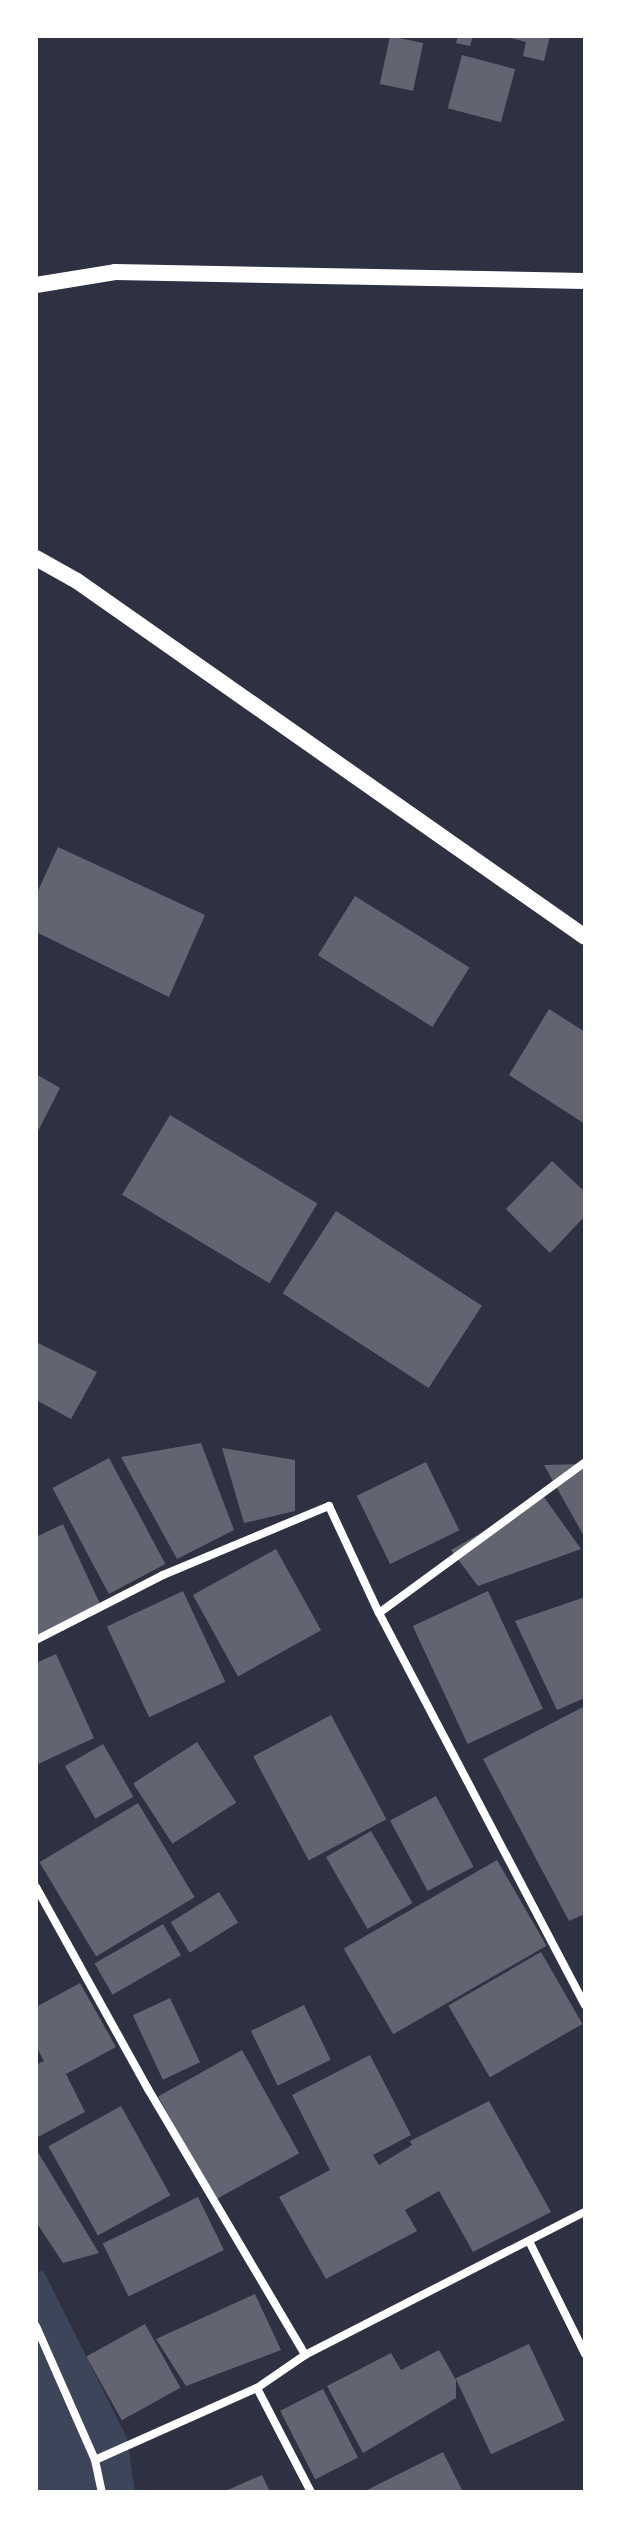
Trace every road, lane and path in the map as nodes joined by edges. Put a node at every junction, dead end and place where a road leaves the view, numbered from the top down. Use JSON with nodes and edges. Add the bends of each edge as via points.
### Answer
{"nodes":[{"id":1,"x":585,"y":281,"type":"edge"},
{"id":2,"x":36,"y":285,"type":"edge"},
{"id":3,"x":36,"y":558,"type":"edge"},
{"id":4,"x":585,"y":937,"type":"edge"},
{"id":5,"x":585,"y":1462,"type":"edge"},
{"id":6,"x":379,"y":1613,"type":"junction"},
{"id":7,"x":36,"y":1640,"type":"edge"},
{"id":8,"x":36,"y":1887,"type":"edge"},
{"id":9,"x":585,"y":2005,"type":"edge"},
{"id":10,"x":585,"y":2212,"type":"edge"},
{"id":11,"x":529,"y":2241,"type":"junction"},
{"id":12,"x":36,"y":2326,"type":"edge"},
{"id":13,"x":585,"y":2354,"type":"edge"},
{"id":14,"x":305,"y":2355,"type":"junction"},
{"id":15,"x":257,"y":2388,"type":"junction"},
{"id":16,"x":95,"y":2460,"type":"junction"},
{"id":17,"x":102,"y":2492,"type":"edge"},
{"id":18,"x":311,"y":2492,"type":"edge"}],
"edges":[{"from":1,"to":2,"type":"main road","via":[[409,282],[115,272]]},
{"from":3,"to":4,"type":"main road","via":[[77,581]]},
{"from":5,"to":6,"type":"street"},
{"from":6,"to":7,"type":"street","via":[[329,1506],[163,1575]]},
{"from":6,"to":9,"type":"street"},
{"from":8,"to":14,"type":"street"},
{"from":10,"to":11,"type":"street"},
{"from":11,"to":13,"type":"street"},
{"from":11,"to":14,"type":"street"},
{"from":12,"to":16,"type":"street"},
{"from":14,"to":15,"type":"street"},
{"from":15,"to":16,"type":"street"},
{"from":15,"to":18,"type":"street"},
{"from":16,"to":17,"type":"street"}]}
